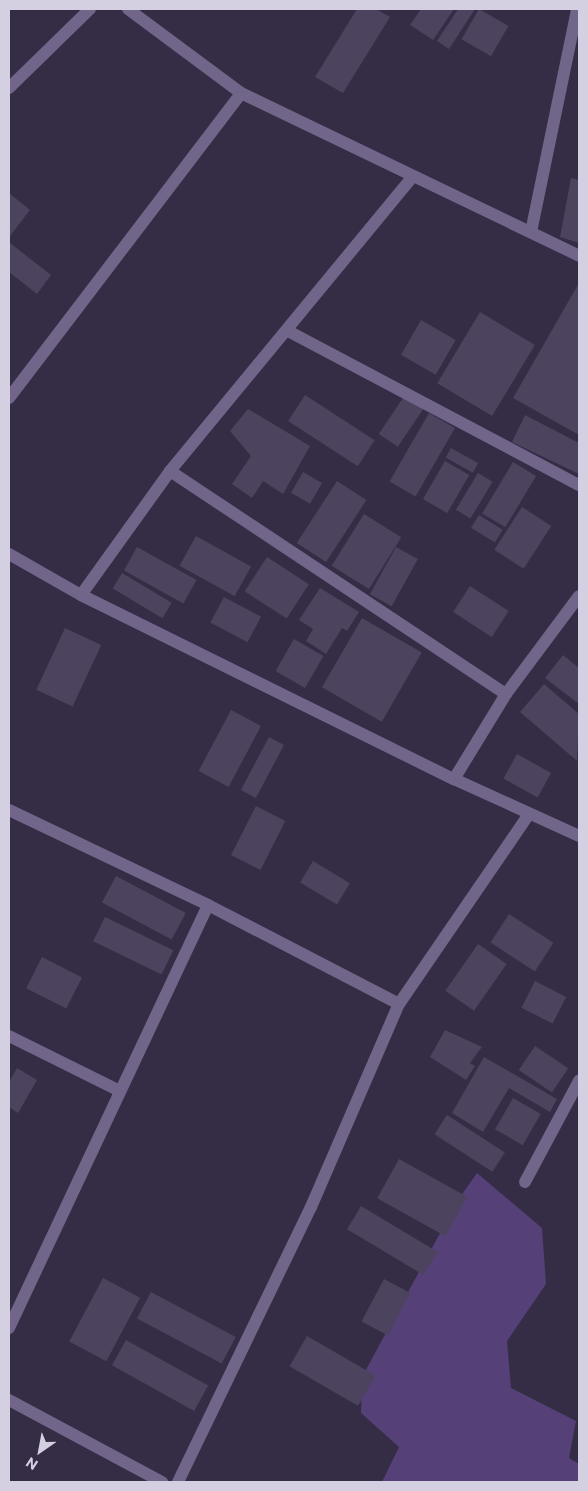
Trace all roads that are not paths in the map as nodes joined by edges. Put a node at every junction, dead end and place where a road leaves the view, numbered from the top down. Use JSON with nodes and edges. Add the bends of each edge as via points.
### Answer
{"nodes":[{"id":1,"x":90,"y":9,"type":"edge"},
{"id":2,"x":128,"y":9,"type":"edge"},
{"id":3,"x":577,"y":9,"type":"edge"},
{"id":4,"x":9,"y":88,"type":"edge"},
{"id":5,"x":241,"y":93,"type":"junction"},
{"id":6,"x":413,"y":176,"type":"junction"},
{"id":7,"x":531,"y":232,"type":"junction"},
{"id":8,"x":579,"y":256,"type":"edge"},
{"id":9,"x":288,"y":330,"type":"junction"},
{"id":10,"x":9,"y":398,"type":"edge"},
{"id":11,"x":170,"y":471,"type":"junction"},
{"id":12,"x":579,"y":485,"type":"edge"},
{"id":13,"x":9,"y":554,"type":"edge"},
{"id":14,"x":81,"y":595,"type":"junction"},
{"id":15,"x":579,"y":596,"type":"edge"},
{"id":16,"x":506,"y":694,"type":"junction"},
{"id":17,"x":454,"y":779,"type":"junction"},
{"id":18,"x":9,"y":810,"type":"edge"},
{"id":19,"x":529,"y":814,"type":"junction"},
{"id":20,"x":579,"y":836,"type":"edge"},
{"id":21,"x":208,"y":905,"type":"junction"},
{"id":22,"x":399,"y":1004,"type":"junction"},
{"id":23,"x":9,"y":1036,"type":"edge"},
{"id":24,"x":579,"y":1081,"type":"edge"},
{"id":25,"x":120,"y":1091,"type":"junction"},
{"id":26,"x":525,"y":1182,"type":"dead end"},
{"id":27,"x":9,"y":1328,"type":"edge"},
{"id":28,"x":9,"y":1400,"type":"edge"},
{"id":29,"x":162,"y":1482,"type":"edge"},
{"id":30,"x":178,"y":1482,"type":"edge"}],
"edges":[{"from":1,"to":4,"type":"street"},
{"from":2,"to":5,"type":"street"},
{"from":3,"to":7,"type":"street"},
{"from":5,"to":6,"type":"street"},
{"from":5,"to":10,"type":"street"},
{"from":6,"to":7,"type":"street"},
{"from":6,"to":9,"type":"street"},
{"from":7,"to":8,"type":"street"},
{"from":9,"to":11,"type":"street"},
{"from":9,"to":12,"type":"street"},
{"from":11,"to":14,"type":"street"},
{"from":11,"to":16,"type":"street"},
{"from":13,"to":14,"type":"street"},
{"from":14,"to":17,"type":"street"},
{"from":15,"to":16,"type":"street"},
{"from":16,"to":17,"type":"street"},
{"from":17,"to":19,"type":"street"},
{"from":18,"to":21,"type":"street"},
{"from":19,"to":20,"type":"street"},
{"from":19,"to":22,"type":"street"},
{"from":21,"to":22,"type":"street"},
{"from":21,"to":25,"type":"street"},
{"from":22,"to":30,"type":"street","via":[[311,1208]]},
{"from":23,"to":25,"type":"street"},
{"from":24,"to":26,"type":"street"},
{"from":25,"to":27,"type":"street"},
{"from":28,"to":29,"type":"street"}]}
